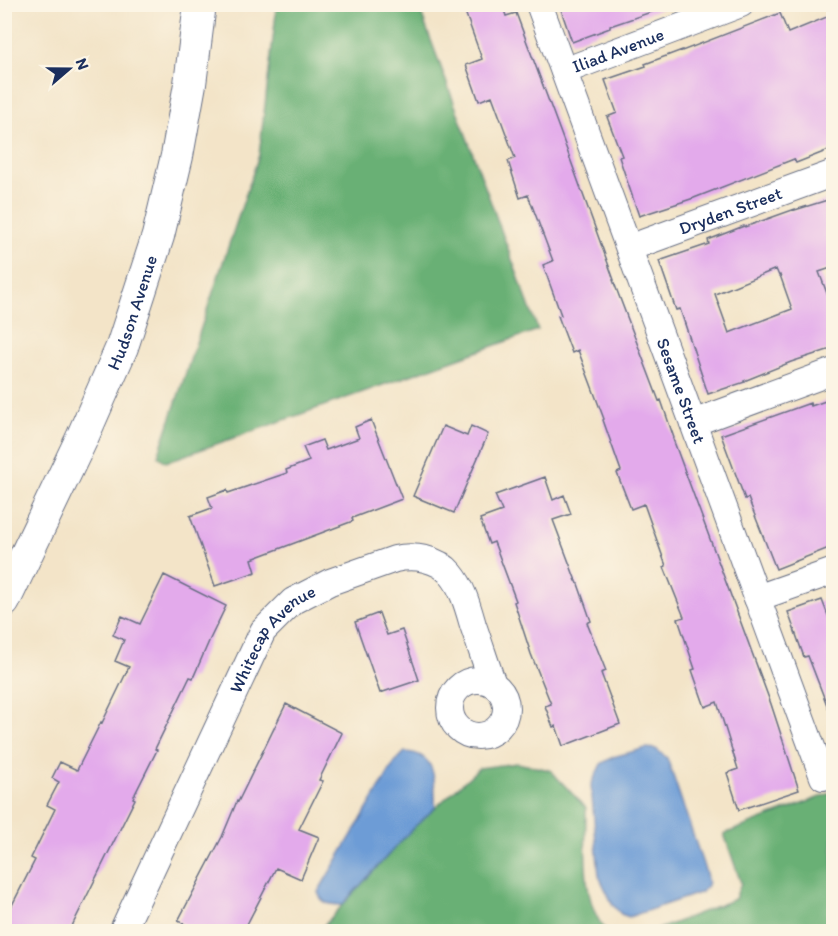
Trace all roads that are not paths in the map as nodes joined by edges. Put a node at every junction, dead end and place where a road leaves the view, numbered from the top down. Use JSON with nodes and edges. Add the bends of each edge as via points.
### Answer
{"nodes":[{"id":1,"x":200,"y":4,"type":"edge"},
{"id":2,"x":539,"y":4,"type":"edge"},
{"id":3,"x":741,"y":4,"type":"edge"},
{"id":4,"x":564,"y":71,"type":"junction"},
{"id":5,"x":834,"y":173,"type":"edge"},
{"id":6,"x":629,"y":248,"type":"junction"},
{"id":7,"x":834,"y":372,"type":"edge"},
{"id":8,"x":693,"y":423,"type":"junction"},
{"id":9,"x":834,"y":571,"type":"edge"},
{"id":10,"x":757,"y":598,"type":"junction"},
{"id":11,"x":4,"y":601,"type":"edge"},
{"id":12,"x":493,"y":684,"type":"dead end"},
{"id":13,"x":828,"y":775,"type":"edge"},
{"id":14,"x":122,"y":932,"type":"edge"}],
"edges":[{"from":1,"to":11,"type":"street","name":"Hudson Avenue","via":[[177,156],[158,236],[125,336],[82,438]]},
{"from":2,"to":4,"type":"street","name":"Sesame Street"},
{"from":3,"to":4,"type":"street","name":"Iliad Avenue"},
{"from":4,"to":6,"type":"street","name":"Sesame Street"},
{"from":5,"to":6,"type":"street","name":"Dryden Street"},
{"from":6,"to":8,"type":"street","name":"Sesame Street"},
{"from":7,"to":8,"type":"street"},
{"from":8,"to":10,"type":"street","name":"Sesame Street"},
{"from":9,"to":10,"type":"street"},
{"from":10,"to":13,"type":"street","name":"Sesame Street"},
{"from":12,"to":14,"type":"street","name":"Whitecap Avenue","via":[[464,596],[451,573],[438,564],[417,557],[395,559],[330,582],[293,602],[263,631]]}]}
